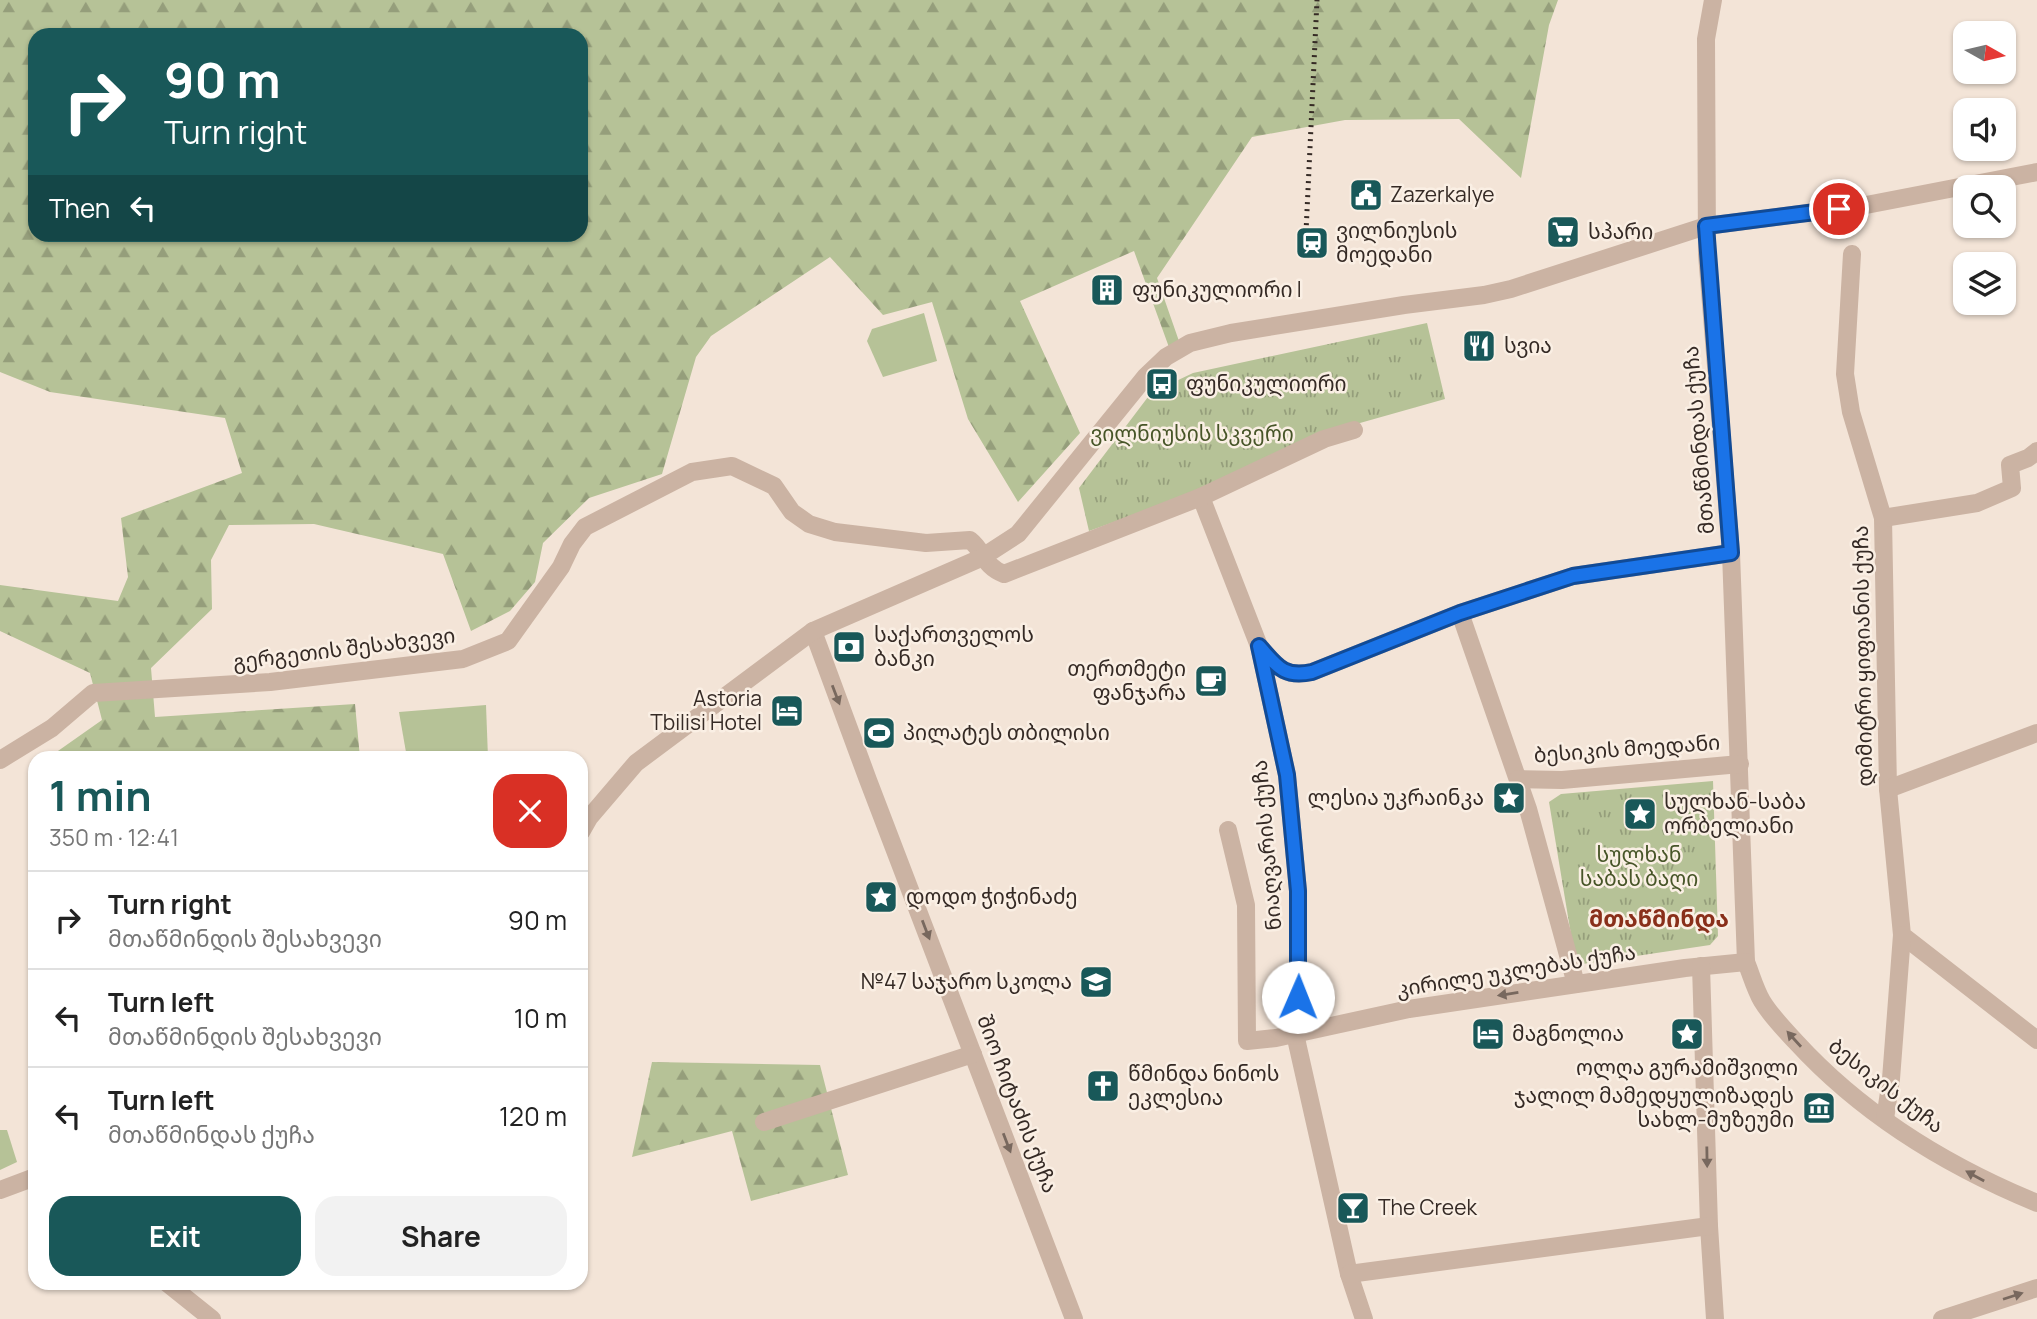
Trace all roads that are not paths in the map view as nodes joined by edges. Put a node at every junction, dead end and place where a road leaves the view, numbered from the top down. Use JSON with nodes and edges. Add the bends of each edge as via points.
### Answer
{"nodes":[{"id":1,"x":1713,"y":0,"type":"edge"},
{"id":2,"x":2037,"y":172,"type":"edge"},
{"id":3,"x":1706,"y":226,"type":"junction"},
{"id":4,"x":1852,"y":254,"type":"dead end"},
{"id":5,"x":1354,"y":430,"type":"dead end"},
{"id":6,"x":2037,"y":451,"type":"edge"},
{"id":7,"x":1201,"y":497,"type":"junction"},
{"id":8,"x":1883,"y":518,"type":"junction"},
{"id":9,"x":1731,"y":553,"type":"junction"},
{"id":10,"x":981,"y":558,"type":"junction"},
{"id":11,"x":1460,"y":613,"type":"junction"},
{"id":12,"x":813,"y":631,"type":"junction"},
{"id":13,"x":1259,"y":646,"type":"junction"},
{"id":14,"x":2037,"y":733,"type":"edge"},
{"id":15,"x":0,"y":760,"type":"edge"},
{"id":16,"x":1740,"y":764,"type":"junction"},
{"id":17,"x":1518,"y":779,"type":"junction"},
{"id":18,"x":1888,"y":789,"type":"junction"},
{"id":19,"x":588,"y":820,"type":"edge"},
{"id":20,"x":1228,"y":830,"type":"dead end"},
{"id":21,"x":1902,"y":934,"type":"junction"},
{"id":22,"x":1746,"y":962,"type":"junction"},
{"id":23,"x":1701,"y":966,"type":"junction"},
{"id":24,"x":1576,"y":984,"type":"junction"},
{"id":25,"x":1295,"y":1034,"type":"junction"},
{"id":26,"x":2037,"y":1040,"type":"edge"},
{"id":27,"x":973,"y":1054,"type":"junction"},
{"id":28,"x":1885,"y":1119,"type":"junction"},
{"id":29,"x":764,"y":1122,"type":"dead end"},
{"id":30,"x":28,"y":1183,"type":"edge"},
{"id":31,"x":0,"y":1190,"type":"edge"},
{"id":32,"x":2037,"y":1203,"type":"edge"},
{"id":33,"x":1709,"y":1226,"type":"junction"},
{"id":34,"x":1349,"y":1274,"type":"junction"},
{"id":35,"x":2037,"y":1288,"type":"edge"},
{"id":36,"x":176,"y":1290,"type":"edge"},
{"id":37,"x":212,"y":1319,"type":"edge"},
{"id":38,"x":1074,"y":1319,"type":"edge"},
{"id":39,"x":1364,"y":1319,"type":"edge"},
{"id":40,"x":1715,"y":1319,"type":"edge"},
{"id":41,"x":1942,"y":1319,"type":"edge"}],
"edges":[{"from":1,"to":3,"type":"street","name":"მთაწმინდას ქუჩა","via":[[1706,39]]},
{"from":2,"to":3,"type":"street","via":[[1861,206]]},
{"from":3,"to":9,"type":"street","name":"მთაწმინდას ქუჩა"},
{"from":3,"to":10,"type":"street","via":[[1511,289],[1190,343],[1146,376],[1018,534]]},
{"from":4,"to":8,"type":"street","name":"დიმიტრი ყიფიანის ქუჩა","via":[[1845,374],[1851,412]]},
{"from":5,"to":7,"type":"street","via":[[1324,439]]},
{"from":6,"to":8,"type":"street","via":[[2010,465],[2012,488],[1978,503]]},
{"from":7,"to":10,"type":"street","via":[[1004,574]]},
{"from":7,"to":13,"type":"street","name":"ნიაღვარის ქუჩა"},
{"from":8,"to":18,"type":"street","name":"დიმიტრი ყიფიანის ქუჩა"},
{"from":9,"to":11,"type":"street","via":[[1573,576]]},
{"from":9,"to":16,"type":"street","name":"მთაწმინდას ქუჩა"},
{"from":10,"to":12,"type":"street"},
{"from":10,"to":15,"type":"street","name":"გერგეთის შესახვევი","via":[[970,540],[926,543],[835,532],[809,524],[792,512],[774,485],[732,466],[692,471],[585,527],[508,641],[463,659],[270,682],[93,693],[52,728]]},
{"from":11,"to":13,"type":"street","via":[[1296,676],[1282,671]]},
{"from":11,"to":17,"type":"street"},
{"from":12,"to":19,"type":"street","via":[[636,763]]},
{"from":12,"to":27,"type":"street","name":"შიო ჩიტაძის ქუჩა","one_way":true},
{"from":13,"to":25,"type":"street","name":"ნიაღვარის ქუჩა","via":[[1290,801],[1298,891]]},
{"from":14,"to":18,"type":"street"},
{"from":16,"to":17,"type":"street","name":"ბესიკის მოედანი","via":[[1562,780]]},
{"from":16,"to":22,"type":"street","name":"მთაწმინდას ქუჩა"},
{"from":17,"to":24,"type":"street"},
{"from":18,"to":21,"type":"street","name":"დიმიტრი ყიფიანის ქუჩა"},
{"from":20,"to":25,"type":"street","name":"კირილე უკლებას ქუჩა","via":[[1246,905],[1247,1041]]},
{"from":21,"to":26,"type":"street"},
{"from":21,"to":28,"type":"street","name":"დიმიტრი ყიფიანის ქუჩა"},
{"from":22,"to":23,"type":"street","name":"კირილე უკლებას ქუჩა"},
{"from":28,"to":22,"type":"street","name":"ბესიკის ქუჩა","one_way":true,"via":[[1825,1073],[1769,1012]]},
{"from":23,"to":24,"type":"street","name":"კირილე უკლებას ქუჩა"},
{"from":23,"to":33,"type":"street","one_way":true},
{"from":24,"to":25,"type":"street","name":"კირილე უკლებას ქუჩა","one_way":true,"via":[[1409,1009]]},
{"from":25,"to":34,"type":"street","name":"ნიაღვარის ქუჩა"},
{"from":27,"to":29,"type":"street"},
{"from":27,"to":38,"type":"street","name":"შიო ჩიტაძის ქუჩა","one_way":true},
{"from":32,"to":28,"type":"street","name":"ბესიკის ქუჩა","one_way":true,"via":[[1970,1174]]},
{"from":30,"to":31,"type":"street"},
{"from":33,"to":34,"type":"street"},
{"from":33,"to":40,"type":"street"},
{"from":34,"to":39,"type":"street","name":"ნიაღვარის ქუჩა"},
{"from":41,"to":35,"type":"street","one_way":true},
{"from":36,"to":37,"type":"street"}]}
